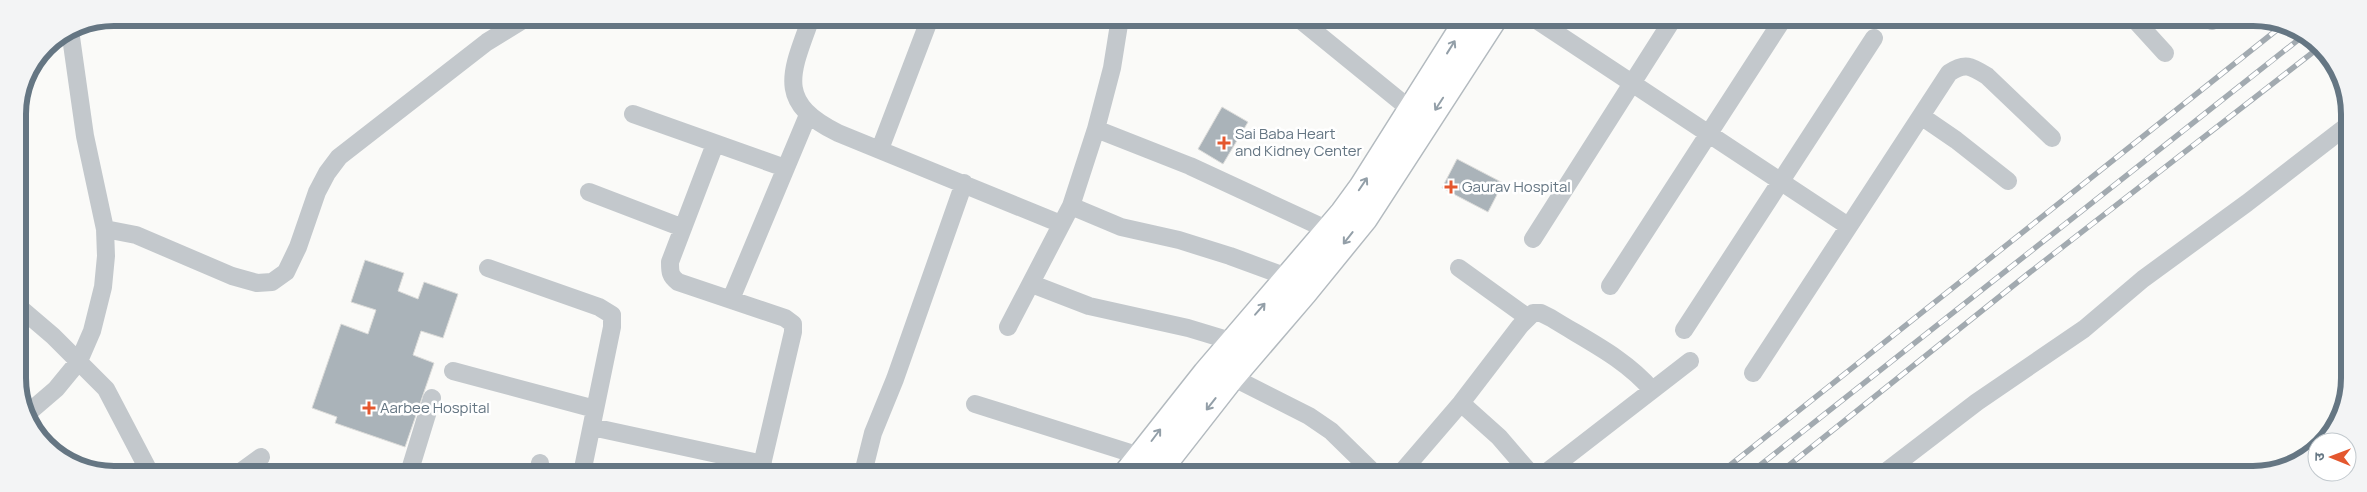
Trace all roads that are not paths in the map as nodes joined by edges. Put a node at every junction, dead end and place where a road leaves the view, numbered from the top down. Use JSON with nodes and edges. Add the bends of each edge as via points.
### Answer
{"nodes":[{"id":1,"x":513,"y":26,"type":"edge"},
{"id":2,"x":808,"y":26,"type":"edge"},
{"id":3,"x":927,"y":26,"type":"edge"},
{"id":4,"x":1119,"y":26,"type":"edge"},
{"id":5,"x":1308,"y":26,"type":"edge"},
{"id":6,"x":1479,"y":26,"type":"edge"},
{"id":7,"x":1481,"y":26,"type":"edge"},
{"id":8,"x":1546,"y":26,"type":"edge"},
{"id":9,"x":1669,"y":26,"type":"edge"},
{"id":10,"x":1778,"y":26,"type":"edge"},
{"id":11,"x":2140,"y":26,"type":"edge"},
{"id":12,"x":71,"y":37,"type":"edge"},
{"id":13,"x":1874,"y":38,"type":"dead end"},
{"id":14,"x":2165,"y":53,"type":"dead end"},
{"id":15,"x":1632,"y":83,"type":"junction"},
{"id":16,"x":1411,"y":110,"type":"junction"},
{"id":17,"x":632,"y":114,"type":"dead end"},
{"id":18,"x":808,"y":115,"type":"junction"},
{"id":19,"x":1921,"y":116,"type":"junction"},
{"id":20,"x":1096,"y":129,"type":"junction"},
{"id":21,"x":2341,"y":130,"type":"edge"},
{"id":22,"x":1708,"y":133,"type":"junction"},
{"id":23,"x":2052,"y":138,"type":"dead end"},
{"id":24,"x":715,"y":144,"type":"junction"},
{"id":25,"x":880,"y":149,"type":"junction"},
{"id":26,"x":785,"y":168,"type":"junction"},
{"id":27,"x":1781,"y":181,"type":"junction"},
{"id":28,"x":2008,"y":181,"type":"dead end"},
{"id":29,"x":964,"y":183,"type":"junction"},
{"id":30,"x":589,"y":192,"type":"dead end"},
{"id":31,"x":1071,"y":206,"type":"junction"},
{"id":32,"x":1061,"y":224,"type":"junction"},
{"id":33,"x":1848,"y":226,"type":"junction"},
{"id":34,"x":683,"y":228,"type":"junction"},
{"id":35,"x":105,"y":229,"type":"junction"},
{"id":36,"x":1328,"y":230,"type":"junction"},
{"id":37,"x":1533,"y":239,"type":"dead end"},
{"id":38,"x":488,"y":268,"type":"dead end"},
{"id":39,"x":1459,"y":268,"type":"dead end"},
{"id":40,"x":1287,"y":278,"type":"junction"},
{"id":41,"x":1032,"y":284,"type":"junction"},
{"id":42,"x":1610,"y":286,"type":"dead end"},
{"id":43,"x":731,"y":299,"type":"junction"},
{"id":44,"x":26,"y":313,"type":"edge"},
{"id":45,"x":1527,"y":317,"type":"junction"},
{"id":46,"x":1008,"y":327,"type":"dead end"},
{"id":47,"x":1684,"y":330,"type":"dead end"},
{"id":48,"x":1232,"y":341,"type":"junction"},
{"id":49,"x":79,"y":361,"type":"junction"},
{"id":50,"x":1690,"y":361,"type":"dead end"},
{"id":51,"x":453,"y":371,"type":"dead end"},
{"id":52,"x":1753,"y":373,"type":"dead end"},
{"id":53,"x":1232,"y":377,"type":"junction"},
{"id":54,"x":1652,"y":390,"type":"junction"},
{"id":55,"x":432,"y":398,"type":"dead end"},
{"id":56,"x":1461,"y":403,"type":"junction"},
{"id":57,"x":975,"y":404,"type":"dead end"},
{"id":58,"x":32,"y":409,"type":"edge"},
{"id":59,"x":595,"y":409,"type":"junction"},
{"id":60,"x":592,"y":428,"type":"junction"},
{"id":61,"x":261,"y":457,"type":"dead end"},
{"id":62,"x":146,"y":466,"type":"edge"},
{"id":63,"x":249,"y":466,"type":"edge"},
{"id":64,"x":411,"y":466,"type":"edge"},
{"id":65,"x":584,"y":466,"type":"edge"},
{"id":66,"x":749,"y":466,"type":"edge"},
{"id":67,"x":762,"y":466,"type":"edge"},
{"id":68,"x":865,"y":466,"type":"edge"},
{"id":69,"x":1136,"y":466,"type":"edge"},
{"id":70,"x":1142,"y":466,"type":"edge"},
{"id":71,"x":1143,"y":466,"type":"edge"},
{"id":72,"x":1368,"y":466,"type":"edge"},
{"id":73,"x":1407,"y":466,"type":"edge"},
{"id":74,"x":1524,"y":466,"type":"edge"},
{"id":75,"x":1554,"y":466,"type":"edge"},
{"id":76,"x":1893,"y":466,"type":"edge"}],
"edges":[{"from":1,"to":35,"type":"street","via":[[487,42],[339,157],[317,192],[286,272],[272,282],[257,283],[232,276],[136,235]]},
{"from":2,"to":18,"type":"street","via":[[792,79],[794,90]]},
{"from":3,"to":25,"type":"street"},
{"from":4,"to":20,"type":"street"},
{"from":5,"to":16,"type":"street"},
{"from":16,"to":6,"type":"main road","one_way":true},
{"from":7,"to":53,"type":"main road","one_way":true,"via":[[1365,218]]},
{"from":8,"to":15,"type":"street"},
{"from":9,"to":15,"type":"street"},
{"from":10,"to":22,"type":"street"},
{"from":11,"to":14,"type":"street"},
{"from":12,"to":35,"type":"street","via":[[85,136]]},
{"from":13,"to":27,"type":"street"},
{"from":15,"to":22,"type":"street"},
{"from":15,"to":37,"type":"street"},
{"from":36,"to":16,"type":"main road","one_way":true,"via":[[1362,186]]},
{"from":17,"to":24,"type":"street"},
{"from":18,"to":25,"type":"street","via":[[838,133]]},
{"from":18,"to":26,"type":"street"},
{"from":19,"to":23,"type":"street","via":[[1949,73],[1959,66],[1967,66],[1987,76]]},
{"from":19,"to":28,"type":"street"},
{"from":19,"to":33,"type":"street"},
{"from":20,"to":31,"type":"street"},
{"from":20,"to":36,"type":"street","via":[[1190,166]]},
{"from":21,"to":76,"type":"street","via":[[2143,279],[2084,329],[1977,402]]},
{"from":22,"to":27,"type":"street"},
{"from":22,"to":42,"type":"street"},
{"from":24,"to":26,"type":"street"},
{"from":24,"to":34,"type":"street"},
{"from":25,"to":29,"type":"street"},
{"from":26,"to":43,"type":"street"},
{"from":27,"to":33,"type":"street"},
{"from":27,"to":47,"type":"street"},
{"from":29,"to":32,"type":"street"},
{"from":29,"to":68,"type":"street","via":[[873,433]]},
{"from":30,"to":34,"type":"street"},
{"from":31,"to":32,"type":"street"},
{"from":31,"to":40,"type":"street","via":[[1121,227],[1222,253]]},
{"from":32,"to":41,"type":"street"},
{"from":33,"to":52,"type":"street"},
{"from":34,"to":43,"type":"street","via":[[670,262],[671,277]]},
{"from":35,"to":49,"type":"street","via":[[103,287],[92,331]]},
{"from":36,"to":40,"type":"main road"},
{"from":38,"to":59,"type":"street","via":[[599,307],[612,315]]},
{"from":39,"to":45,"type":"street"},
{"from":48,"to":40,"type":"main road","one_way":true},
{"from":41,"to":46,"type":"street"},
{"from":41,"to":48,"type":"street","via":[[1089,306]]},
{"from":43,"to":67,"type":"street","via":[[786,318],[793,324]]},
{"from":44,"to":49,"type":"street"},
{"from":45,"to":54,"type":"street","via":[[1533,313],[1551,318],[1625,364]]},
{"from":45,"to":56,"type":"street"},
{"from":70,"to":48,"type":"main road","one_way":true},
{"from":49,"to":58,"type":"street","via":[[56,389]]},
{"from":49,"to":62,"type":"street","via":[[110,396]]},
{"from":50,"to":54,"type":"street"},
{"from":51,"to":59,"type":"street"},
{"from":53,"to":71,"type":"main road","one_way":true},
{"from":53,"to":72,"type":"street","via":[[1309,416],[1331,431]]},
{"from":54,"to":75,"type":"street"},
{"from":55,"to":64,"type":"street"},
{"from":56,"to":73,"type":"street"},
{"from":56,"to":74,"type":"street","via":[[1499,437]]},
{"from":57,"to":69,"type":"street"},
{"from":59,"to":60,"type":"street"},
{"from":60,"to":65,"type":"street"},
{"from":60,"to":66,"type":"street"},
{"from":61,"to":63,"type":"street"}]}
